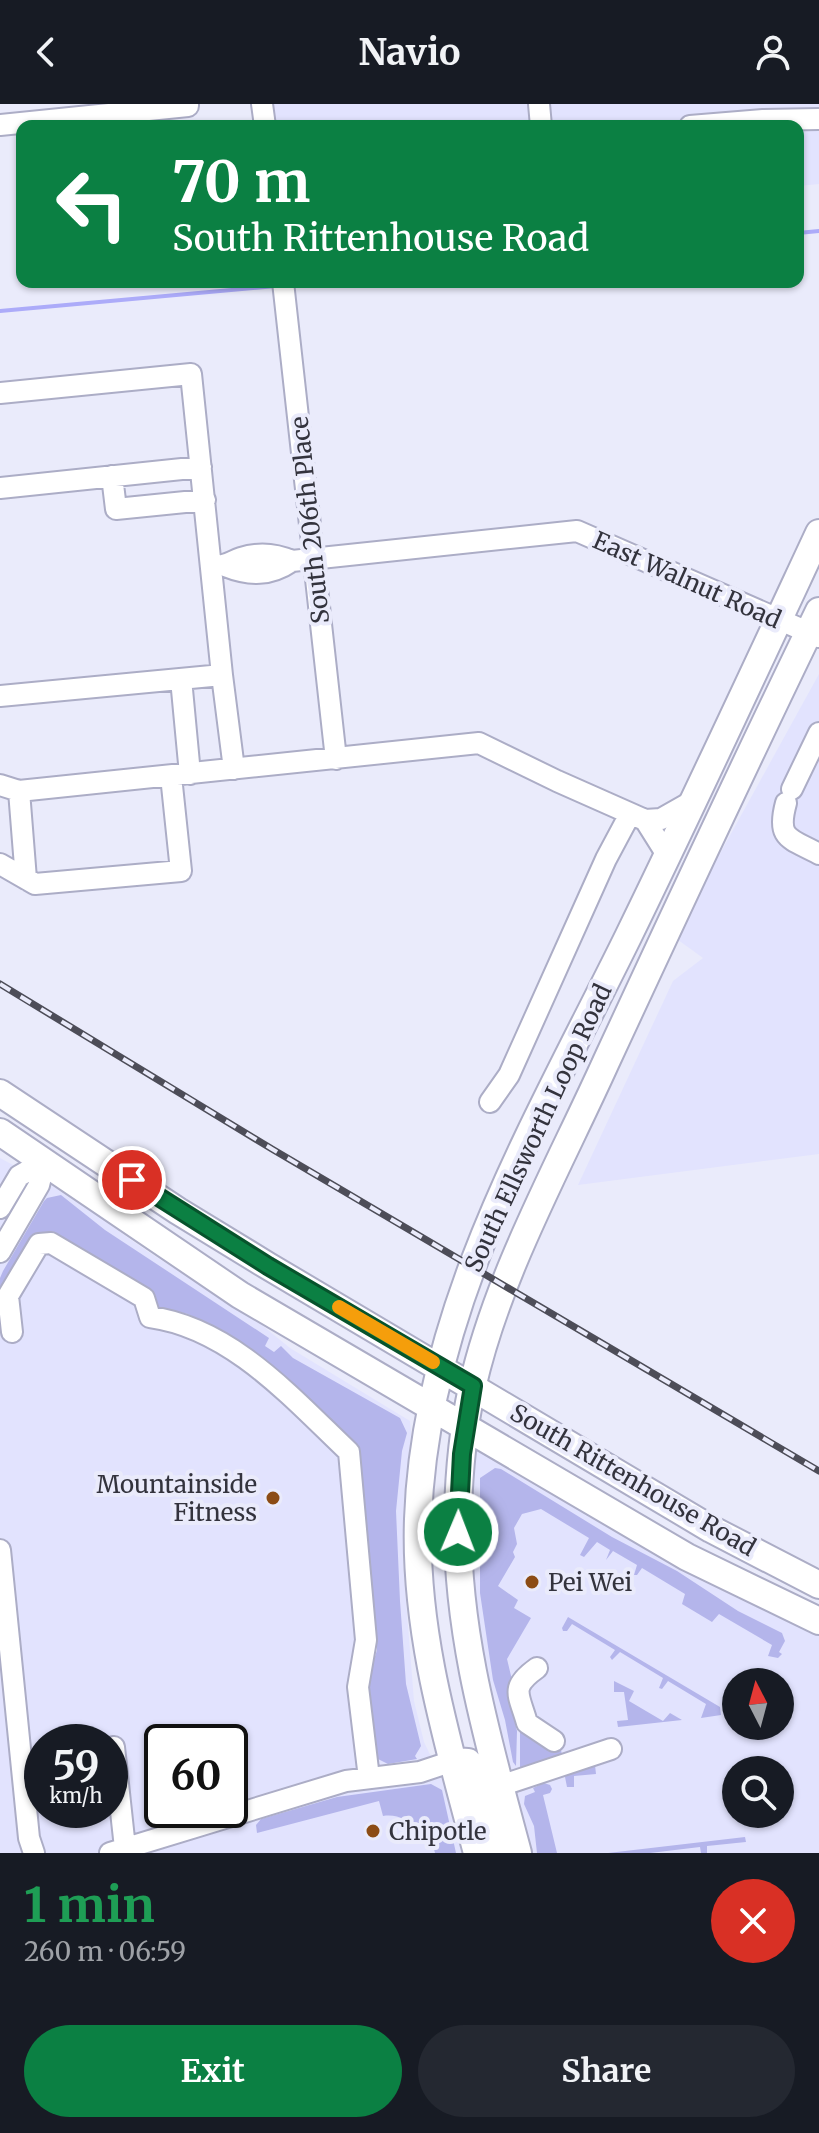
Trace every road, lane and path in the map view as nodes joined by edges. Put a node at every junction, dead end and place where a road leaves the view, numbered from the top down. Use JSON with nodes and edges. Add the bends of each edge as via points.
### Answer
{"nodes":[{"id":1,"x":188,"y":105,"type":"edge"},
{"id":2,"x":762,"y":112,"type":"edge"},
{"id":3,"x":819,"y":119,"type":"edge"},
{"id":4,"x":47,"y":120,"type":"edge"},
{"id":5,"x":721,"y":120,"type":"edge"},
{"id":6,"x":284,"y":288,"type":"edge"},
{"id":7,"x":0,"y":393,"type":"edge"},
{"id":8,"x":201,"y":467,"type":"junction"},
{"id":9,"x":112,"y":476,"type":"junction"},
{"id":10,"x":0,"y":488,"type":"edge"},
{"id":11,"x":205,"y":500,"type":"junction"},
{"id":12,"x":819,"y":533,"type":"edge"},
{"id":13,"x":315,"y":558,"type":"junction"},
{"id":14,"x":218,"y":566,"type":"junction"},
{"id":15,"x":778,"y":621,"type":"junction"},
{"id":16,"x":815,"y":627,"type":"edge"},
{"id":17,"x":222,"y":675,"type":"junction"},
{"id":18,"x":181,"y":679,"type":"junction"},
{"id":19,"x":0,"y":696,"type":"edge"},
{"id":20,"x":819,"y":733,"type":"edge"},
{"id":21,"x":336,"y":759,"type":"junction"},
{"id":22,"x":234,"y":769,"type":"junction"},
{"id":23,"x":181,"y":775,"type":"junction"},
{"id":24,"x":10,"y":788,"type":"edge"},
{"id":25,"x":691,"y":802,"type":"junction"},
{"id":26,"x":637,"y":817,"type":"junction"},
{"id":27,"x":819,"y":854,"type":"edge"},
{"id":28,"x":667,"y":855,"type":"junction"},
{"id":29,"x":0,"y":864,"type":"edge"},
{"id":30,"x":26,"y":879,"type":"junction"},
{"id":31,"x":0,"y":1093,"type":"edge"},
{"id":32,"x":490,"y":1102,"type":"dead end"},
{"id":33,"x":0,"y":1132,"type":"edge"},
{"id":34,"x":63,"y":1134,"type":"junction"},
{"id":35,"x":45,"y":1161,"type":"junction"},
{"id":36,"x":0,"y":1208,"type":"edge"},
{"id":37,"x":0,"y":1252,"type":"edge"},
{"id":38,"x":12,"y":1332,"type":"dead end"},
{"id":39,"x":440,"y":1366,"type":"junction"},
{"id":40,"x":473,"y":1386,"type":"junction"},
{"id":41,"x":431,"y":1407,"type":"junction"},
{"id":42,"x":465,"y":1428,"type":"junction"},
{"id":43,"x":0,"y":1550,"type":"edge"},
{"id":44,"x":819,"y":1585,"type":"edge"},
{"id":45,"x":819,"y":1621,"type":"edge"},
{"id":46,"x":537,"y":1668,"type":"dead end"},
{"id":47,"x":611,"y":1749,"type":"dead end"},
{"id":48,"x":582,"y":1758,"type":"junction"},
{"id":49,"x":453,"y":1761,"type":"junction"},
{"id":50,"x":369,"y":1778,"type":"junction"},
{"id":51,"x":500,"y":1786,"type":"junction"},
{"id":52,"x":116,"y":1828,"type":"edge"},
{"id":53,"x":117,"y":1851,"type":"edge"},
{"id":54,"x":34,"y":1853,"type":"edge"},
{"id":55,"x":477,"y":1853,"type":"edge"},
{"id":56,"x":502,"y":1853,"type":"edge"},
{"id":57,"x":518,"y":1853,"type":"edge"}],
"edges":[{"from":1,"to":4,"type":"street"},
{"from":2,"to":3,"type":"street"},
{"from":2,"to":5,"type":"street"},
{"from":6,"to":13,"type":"street","name":"South 206th Place"},
{"from":7,"to":8,"type":"street","via":[[191,374]]},
{"from":8,"to":9,"type":"street"},
{"from":8,"to":11,"type":"street"},
{"from":9,"to":10,"type":"street"},
{"from":9,"to":11,"type":"street","via":[[116,509]]},
{"from":11,"to":14,"type":"street"},
{"from":12,"to":15,"type":"main road","name":"South Ellsworth Loop Road"},
{"from":13,"to":14,"type":"street","name":"East Walnut Road","via":[[292,561],[275,554]]},
{"from":13,"to":15,"type":"street","name":"East Walnut Road","via":[[577,531]]},
{"from":13,"to":21,"type":"street","name":"South 206th Place"},
{"from":14,"to":17,"type":"street"},
{"from":15,"to":16,"type":"street","name":"East Walnut Road"},
{"from":15,"to":25,"type":"main road","name":"South Ellsworth Loop Road"},
{"from":16,"to":40,"type":"main road","name":"South Ellsworth Loop Road","via":[[667,929],[525,1239]]},
{"from":17,"to":18,"type":"street"},
{"from":17,"to":22,"type":"street"},
{"from":18,"to":19,"type":"street"},
{"from":18,"to":23,"type":"street"},
{"from":20,"to":27,"type":"street","via":[[780,823],[788,837]]},
{"from":21,"to":22,"type":"street"},
{"from":21,"to":26,"type":"street","via":[[479,743]]},
{"from":22,"to":23,"type":"street"},
{"from":23,"to":24,"type":"street"},
{"from":23,"to":30,"type":"street","via":[[181,871],[35,884]]},
{"from":24,"to":30,"type":"street"},
{"from":25,"to":26,"type":"street","via":[[661,819]]},
{"from":25,"to":28,"type":"main road","name":"South Ellsworth Loop Road"},
{"from":26,"to":28,"type":"street"},
{"from":26,"to":32,"type":"street","via":[[600,872],[509,1075]]},
{"from":28,"to":39,"type":"main road","name":"South Ellsworth Loop Road","via":[[489,1222]]},
{"from":29,"to":30,"type":"street"},
{"from":31,"to":34,"type":"main road","name":"South Rittenhouse Road"},
{"from":33,"to":35,"type":"main road","name":"South Rittenhouse Road"},
{"from":34,"to":35,"type":"main road"},
{"from":34,"to":39,"type":"main road","name":"South Rittenhouse Road","via":[[191,1219]]},
{"from":35,"to":36,"type":"street","via":[[19,1176]]},
{"from":35,"to":37,"type":"street","via":[[39,1185]]},
{"from":35,"to":41,"type":"main road","name":"South Rittenhouse Road","via":[[210,1275]]},
{"from":38,"to":50,"type":"street","via":[[8,1296],[45,1242],[144,1298],[150,1317],[174,1320],[224,1343],[349,1452],[366,1640],[358,1687]]},
{"from":39,"to":40,"type":"main road","name":"South Rittenhouse Road"},
{"from":39,"to":41,"type":"main road","name":"South Ellsworth Loop Road"},
{"from":40,"to":42,"type":"main road","name":"South Ellsworth Loop Road"},
{"from":40,"to":44,"type":"main road","name":"South Rittenhouse Road","via":[[711,1529]]},
{"from":41,"to":42,"type":"main road","name":"South Rittenhouse Road"},
{"from":41,"to":49,"type":"main road","name":"South Ellsworth Loop Road","via":[[419,1493],[419,1578],[427,1657]]},
{"from":42,"to":45,"type":"main road","name":"South Rittenhouse Road","via":[[687,1557]]},
{"from":42,"to":51,"type":"main road","name":"South Ellsworth Loop Road","via":[[458,1514],[460,1585],[475,1687]]},
{"from":43,"to":54,"type":"street"},
{"from":46,"to":48,"type":"street","via":[[518,1688],[527,1723]]},
{"from":47,"to":48,"type":"street"},
{"from":48,"to":51,"type":"street"},
{"from":49,"to":50,"type":"street","via":[[420,1772]]},
{"from":49,"to":55,"type":"main road","name":"South Ellsworth Loop Road"},
{"from":49,"to":56,"type":"main road","via":[[468,1762],[473,1768]]},
{"from":50,"to":53,"type":"street"},
{"from":51,"to":57,"type":"main road","name":"South Ellsworth Loop Road"},
{"from":52,"to":53,"type":"street"}]}
